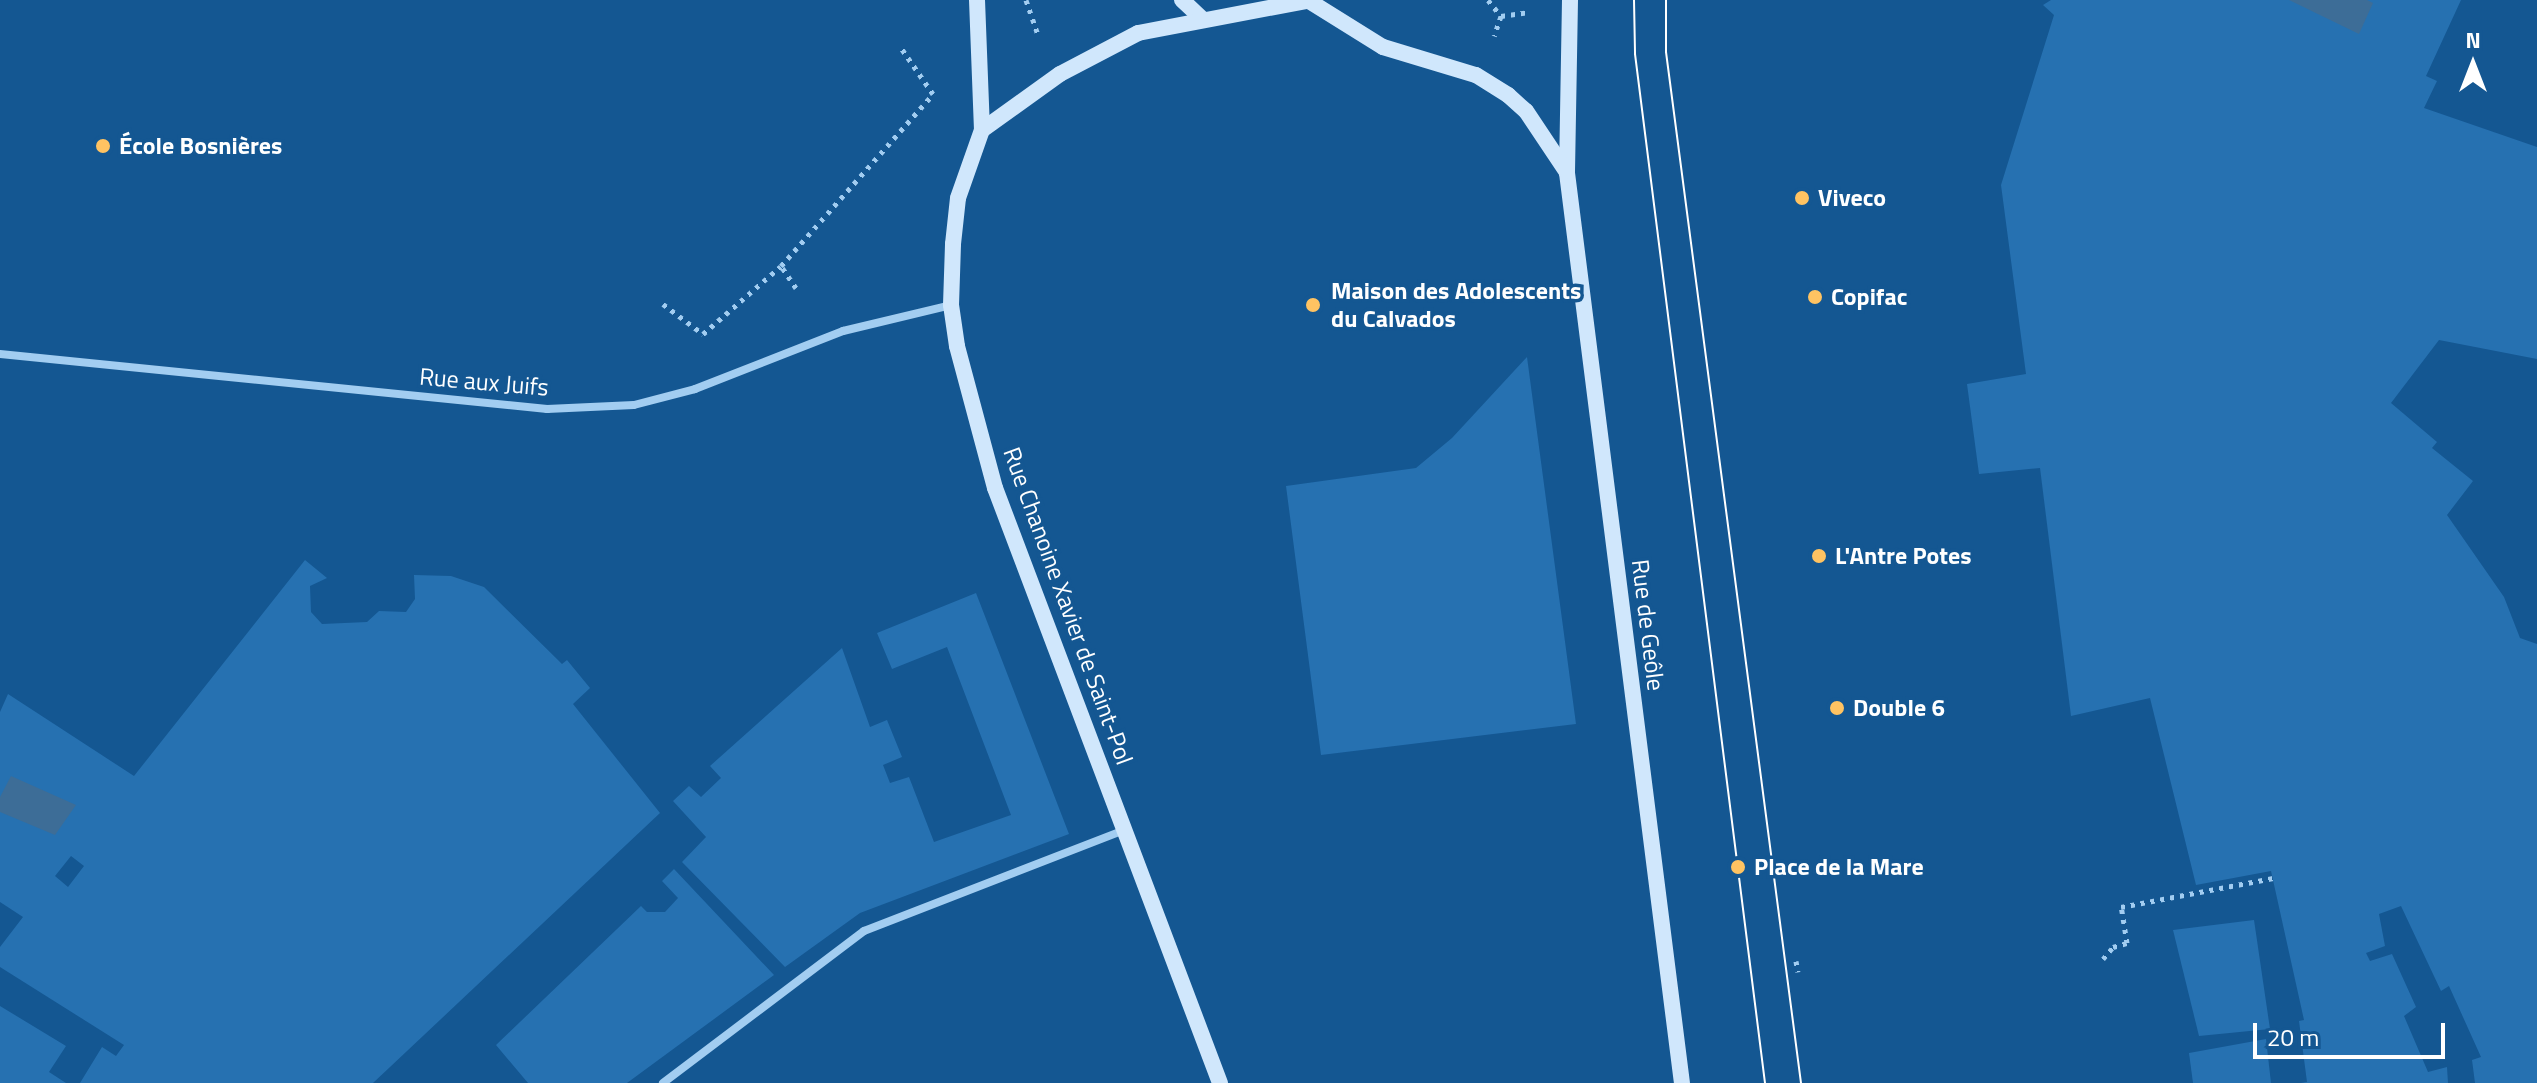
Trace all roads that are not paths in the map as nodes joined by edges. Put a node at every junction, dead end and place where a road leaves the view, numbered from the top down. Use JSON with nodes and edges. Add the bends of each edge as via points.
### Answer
{"nodes":[{"id":1,"x":977,"y":0,"type":"edge"},
{"id":2,"x":1182,"y":0,"type":"edge"},
{"id":3,"x":1310,"y":0,"type":"edge"},
{"id":4,"x":1570,"y":0,"type":"edge"},
{"id":5,"x":1201,"y":18,"type":"junction"},
{"id":6,"x":982,"y":130,"type":"junction"},
{"id":7,"x":1567,"y":173,"type":"junction"},
{"id":8,"x":951,"y":305,"type":"junction"},
{"id":9,"x":0,"y":354,"type":"edge"},
{"id":10,"x":1125,"y":830,"type":"junction"},
{"id":11,"x":663,"y":1083,"type":"edge"},
{"id":12,"x":1220,"y":1083,"type":"edge"},
{"id":13,"x":1682,"y":1083,"type":"edge"}],
"edges":[{"from":1,"to":6,"type":"main road"},
{"from":2,"to":5,"type":"main road"},
{"from":3,"to":5,"type":"main road"},
{"from":3,"to":7,"type":"main road","via":[[1383,47],[1476,75],[1508,95],[1526,111]]},
{"from":4,"to":7,"type":"main road","name":"Rue de Geôle"},
{"from":5,"to":6,"type":"main road","via":[[1138,33],[1091,54]]},
{"from":6,"to":8,"type":"main road","via":[[958,198]]},
{"from":7,"to":13,"type":"main road","name":"Rue de Geôle"},
{"from":8,"to":9,"type":"street","name":"Rue aux Juifs","via":[[829,336],[695,389],[619,406],[547,409]]},
{"from":8,"to":10,"type":"main road","name":"Rue Chanoine Xavier de Saint-Pol","via":[[995,488]]},
{"from":10,"to":11,"type":"street","via":[[864,931]]},
{"from":10,"to":12,"type":"main road","name":"Rue Chanoine Xavier de Saint-Pol"}]}
